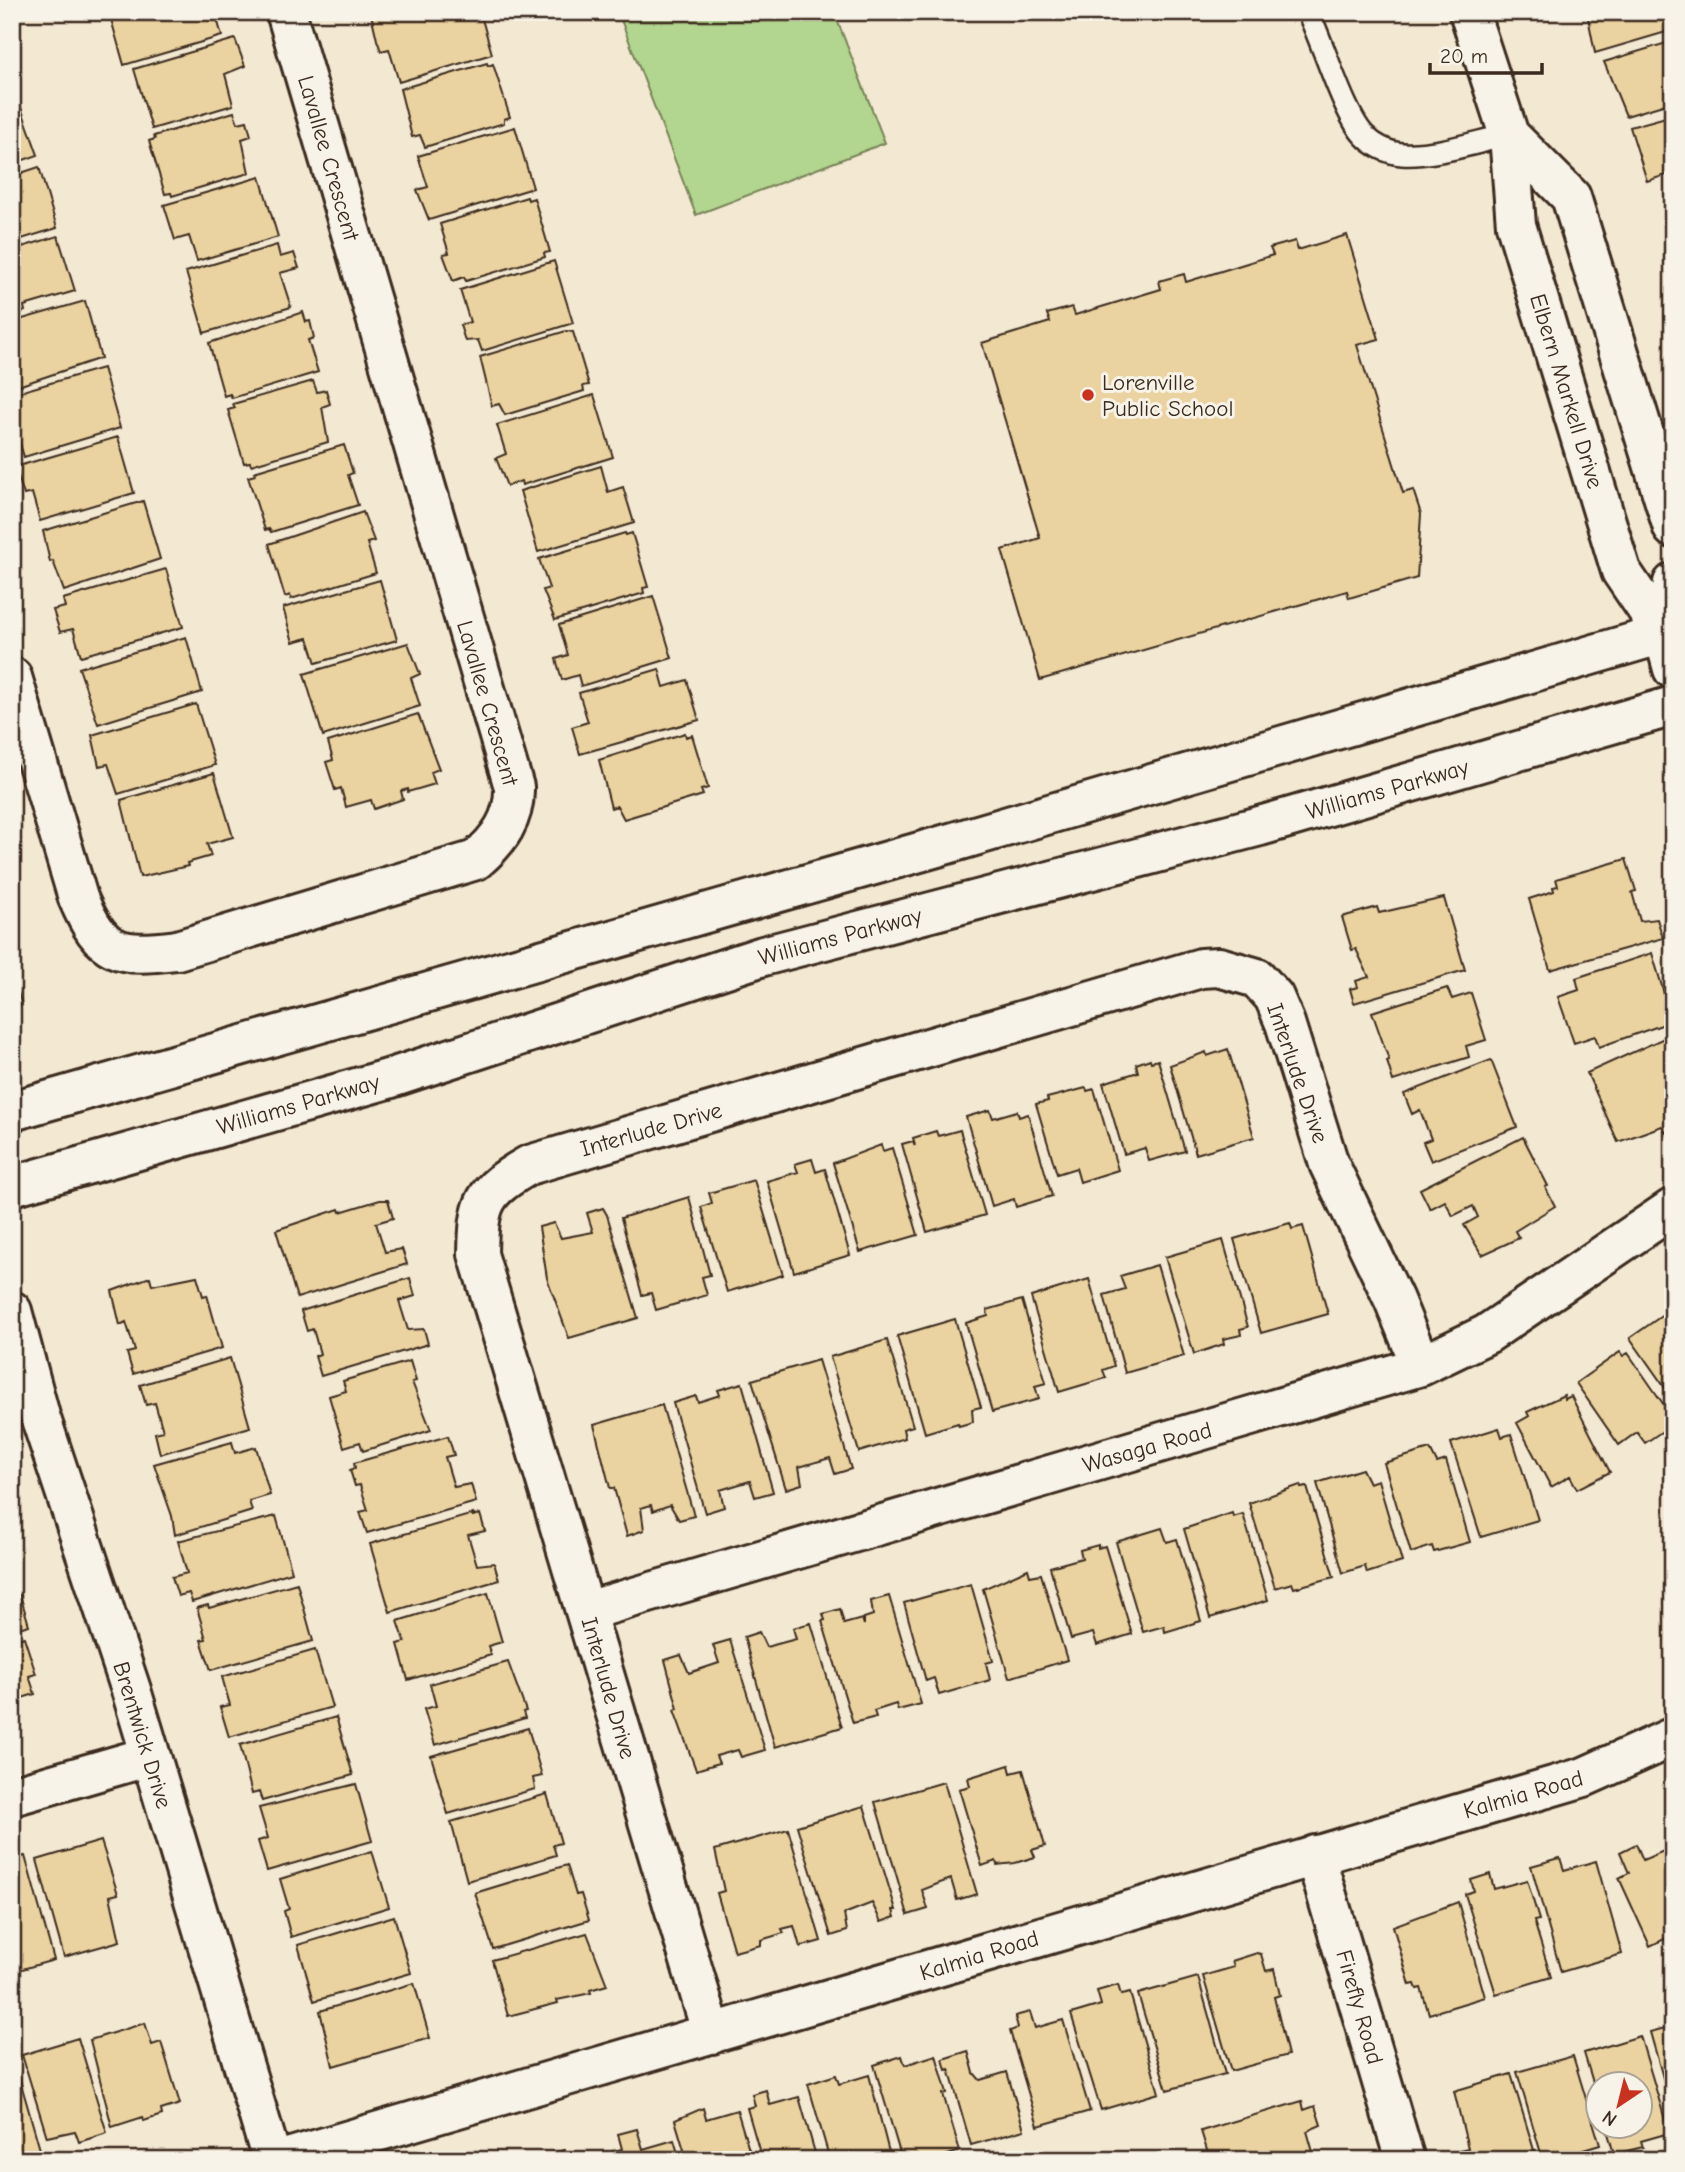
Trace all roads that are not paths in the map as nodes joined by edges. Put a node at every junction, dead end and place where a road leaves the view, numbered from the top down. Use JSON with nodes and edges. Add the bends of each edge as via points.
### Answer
{"nodes":[{"id":1,"x":286,"y":12,"type":"edge"},
{"id":2,"x":1308,"y":12,"type":"edge"},
{"id":3,"x":1469,"y":12,"type":"edge"},
{"id":4,"x":1508,"y":135,"type":"junction"},
{"id":5,"x":1673,"y":528,"type":"edge"},
{"id":6,"x":1673,"y":583,"type":"edge"},
{"id":7,"x":1670,"y":644,"type":"edge"},
{"id":8,"x":12,"y":677,"type":"edge"},
{"id":9,"x":1673,"y":706,"type":"edge"},
{"id":10,"x":12,"y":1111,"type":"edge"},
{"id":11,"x":12,"y":1186,"type":"edge"},
{"id":12,"x":1673,"y":1208,"type":"edge"},
{"id":13,"x":12,"y":1311,"type":"edge"},
{"id":14,"x":1421,"y":1366,"type":"junction"},
{"id":15,"x":587,"y":1611,"type":"junction"},
{"id":16,"x":1673,"y":1737,"type":"edge"},
{"id":17,"x":150,"y":1756,"type":"junction"},
{"id":18,"x":12,"y":1796,"type":"edge"},
{"id":19,"x":1315,"y":1855,"type":"junction"},
{"id":20,"x":712,"y":2034,"type":"junction"},
{"id":21,"x":272,"y":2160,"type":"edge"},
{"id":22,"x":281,"y":2160,"type":"edge"},
{"id":23,"x":1405,"y":2160,"type":"edge"}],
"edges":[{"from":1,"to":8,"type":"street","name":"Lavallee Crescent","via":[[514,787],[508,821],[476,860],[177,950],[135,955],[111,947],[91,928]]},
{"from":2,"to":4,"type":"lane","via":[[1350,113],[1363,135],[1379,148],[1400,154],[1422,153]]},
{"from":3,"to":4,"type":"street","name":"Elbern Markell Drive"},
{"from":4,"to":5,"type":"street","name":"Elbern Markell Drive","via":[[1571,197]]},
{"from":4,"to":7,"type":"street","name":"Elbern Markell Drive","via":[[1516,225],[1621,571]]},
{"from":6,"to":7,"type":"street"},
{"from":7,"to":10,"type":"street","via":[[950,843]]},
{"from":9,"to":11,"type":"street","name":"Williams Parkway","via":[[1223,836],[763,956],[388,1079]]},
{"from":12,"to":14,"type":"street","name":"Wasaga Road","via":[[1487,1334]]},
{"from":13,"to":17,"type":"street","name":"Brentwick Drive","via":[[40,1416]]},
{"from":14,"to":15,"type":"street","name":"Wasaga Road"},
{"from":14,"to":15,"type":"street","name":"Interlude Drive","via":[[1329,1164],[1274,997],[1257,978],[1219,967],[1201,968],[529,1165],[506,1178],[478,1213],[478,1254]]},
{"from":15,"to":20,"type":"street","name":"Interlude Drive"},
{"from":16,"to":19,"type":"street","name":"Kalmia Road","via":[[1584,1777]]},
{"from":17,"to":18,"type":"street"},
{"from":17,"to":21,"type":"street","name":"Brentwick Drive"},
{"from":19,"to":20,"type":"street","name":"Kalmia Road"},
{"from":19,"to":23,"type":"street","name":"Firefly Road"},
{"from":20,"to":22,"type":"street","name":"Kalmia Road"}]}
